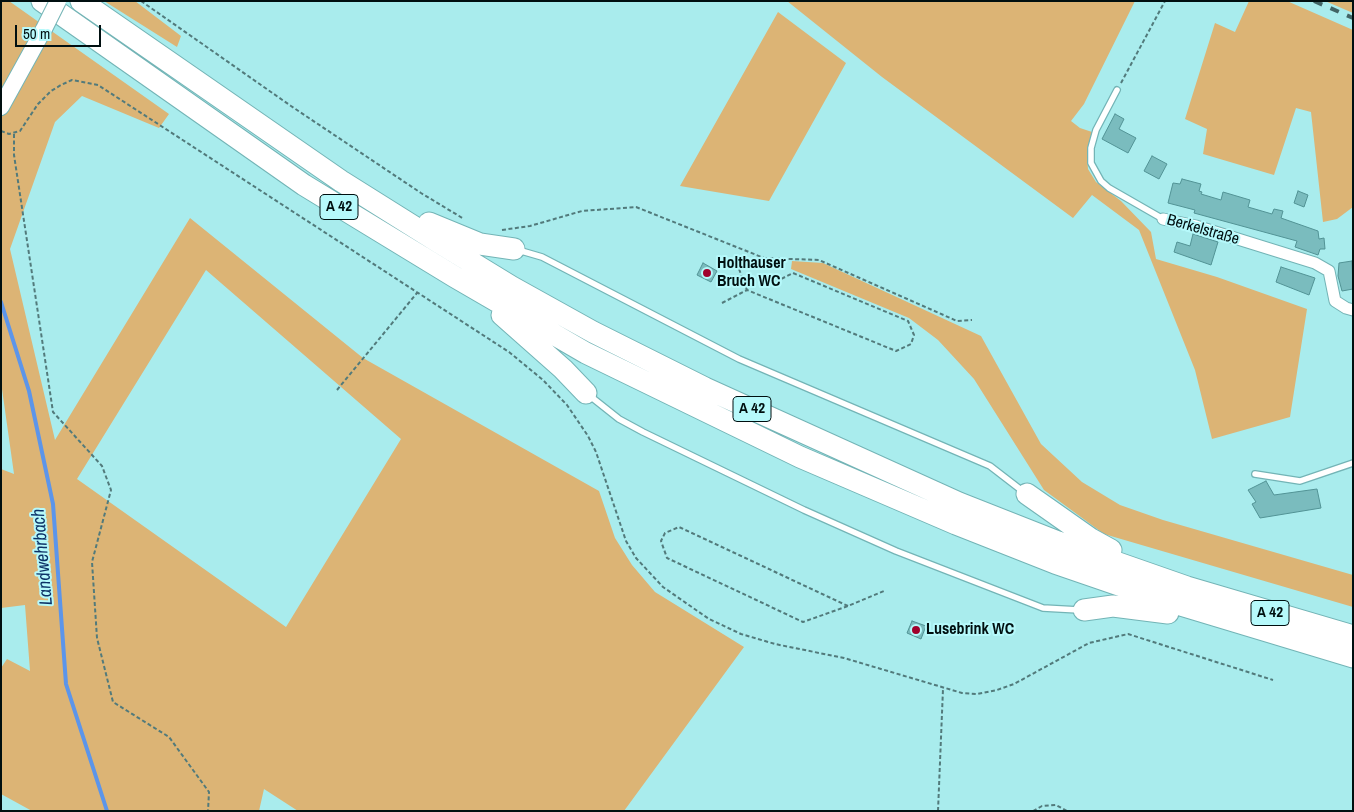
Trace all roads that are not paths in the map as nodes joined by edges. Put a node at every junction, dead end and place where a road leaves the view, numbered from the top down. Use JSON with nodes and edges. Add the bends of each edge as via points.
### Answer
{"nodes":[{"id":1,"x":42,"y":1,"type":"edge"},
{"id":2,"x":58,"y":1,"type":"edge"},
{"id":3,"x":81,"y":1,"type":"edge"},
{"id":4,"x":1117,"y":90,"type":"road end"},
{"id":5,"x":1,"y":107,"type":"edge"},
{"id":6,"x":341,"y":181,"type":"junction"},
{"id":7,"x":1163,"y":219,"type":"joint"},
{"id":8,"x":514,"y":249,"type":"joint"},
{"id":9,"x":455,"y":277,"type":"junction"},
{"id":10,"x":1353,"y":310,"type":"edge"},
{"id":11,"x":586,"y":393,"type":"joint"},
{"id":12,"x":1353,"y":463,"type":"edge"},
{"id":13,"x":1255,"y":474,"type":"dead end"},
{"id":14,"x":1027,"y":494,"type":"joint"},
{"id":15,"x":1187,"y":587,"type":"junction"},
{"id":16,"x":1084,"y":610,"type":"joint"},
{"id":17,"x":1353,"y":636,"type":"edge"},
{"id":18,"x":1281,"y":637,"type":"junction"},
{"id":19,"x":1353,"y":657,"type":"edge"}],
"edges":[{"from":1,"to":9,"type":"highway","number":"A 42","via":[[304,185]]},
{"from":2,"to":5,"type":"street","bridge":true},
{"from":3,"to":6,"type":"highway","number":"A 42"},
{"from":4,"to":7,"type":"lane","name":"Berkelstraße","via":[[1096,130],[1091,163],[1109,188]]},
{"from":6,"to":8,"type":"highway","via":[[461,237],[480,244]]},
{"from":6,"to":15,"type":"highway","number":"A 42","via":[[512,287],[705,388],[959,503]]},
{"from":7,"to":10,"type":"street","name":"Berkelstraße","via":[[1315,263],[1329,271],[1335,301]]},
{"from":8,"to":14,"type":"lane","via":[[542,257],[739,359],[990,466]]},
{"from":9,"to":11,"type":"highway","via":[[507,318]]},
{"from":9,"to":18,"type":"highway","number":"A 42","via":[[586,353],[878,492],[1055,563]]},
{"from":11,"to":16,"type":"lane","via":[[643,432],[888,548],[1043,608]]},
{"from":12,"to":13,"type":"lane","via":[[1300,481]]},
{"from":14,"to":15,"type":"highway","via":[[1091,539],[1111,550],[1154,565]]},
{"from":15,"to":17,"type":"highway","number":"A 42"},
{"from":16,"to":18,"type":"highway","via":[[1112,606],[1160,610],[1239,634]]},
{"from":18,"to":19,"type":"highway","number":"A 42"}]}
